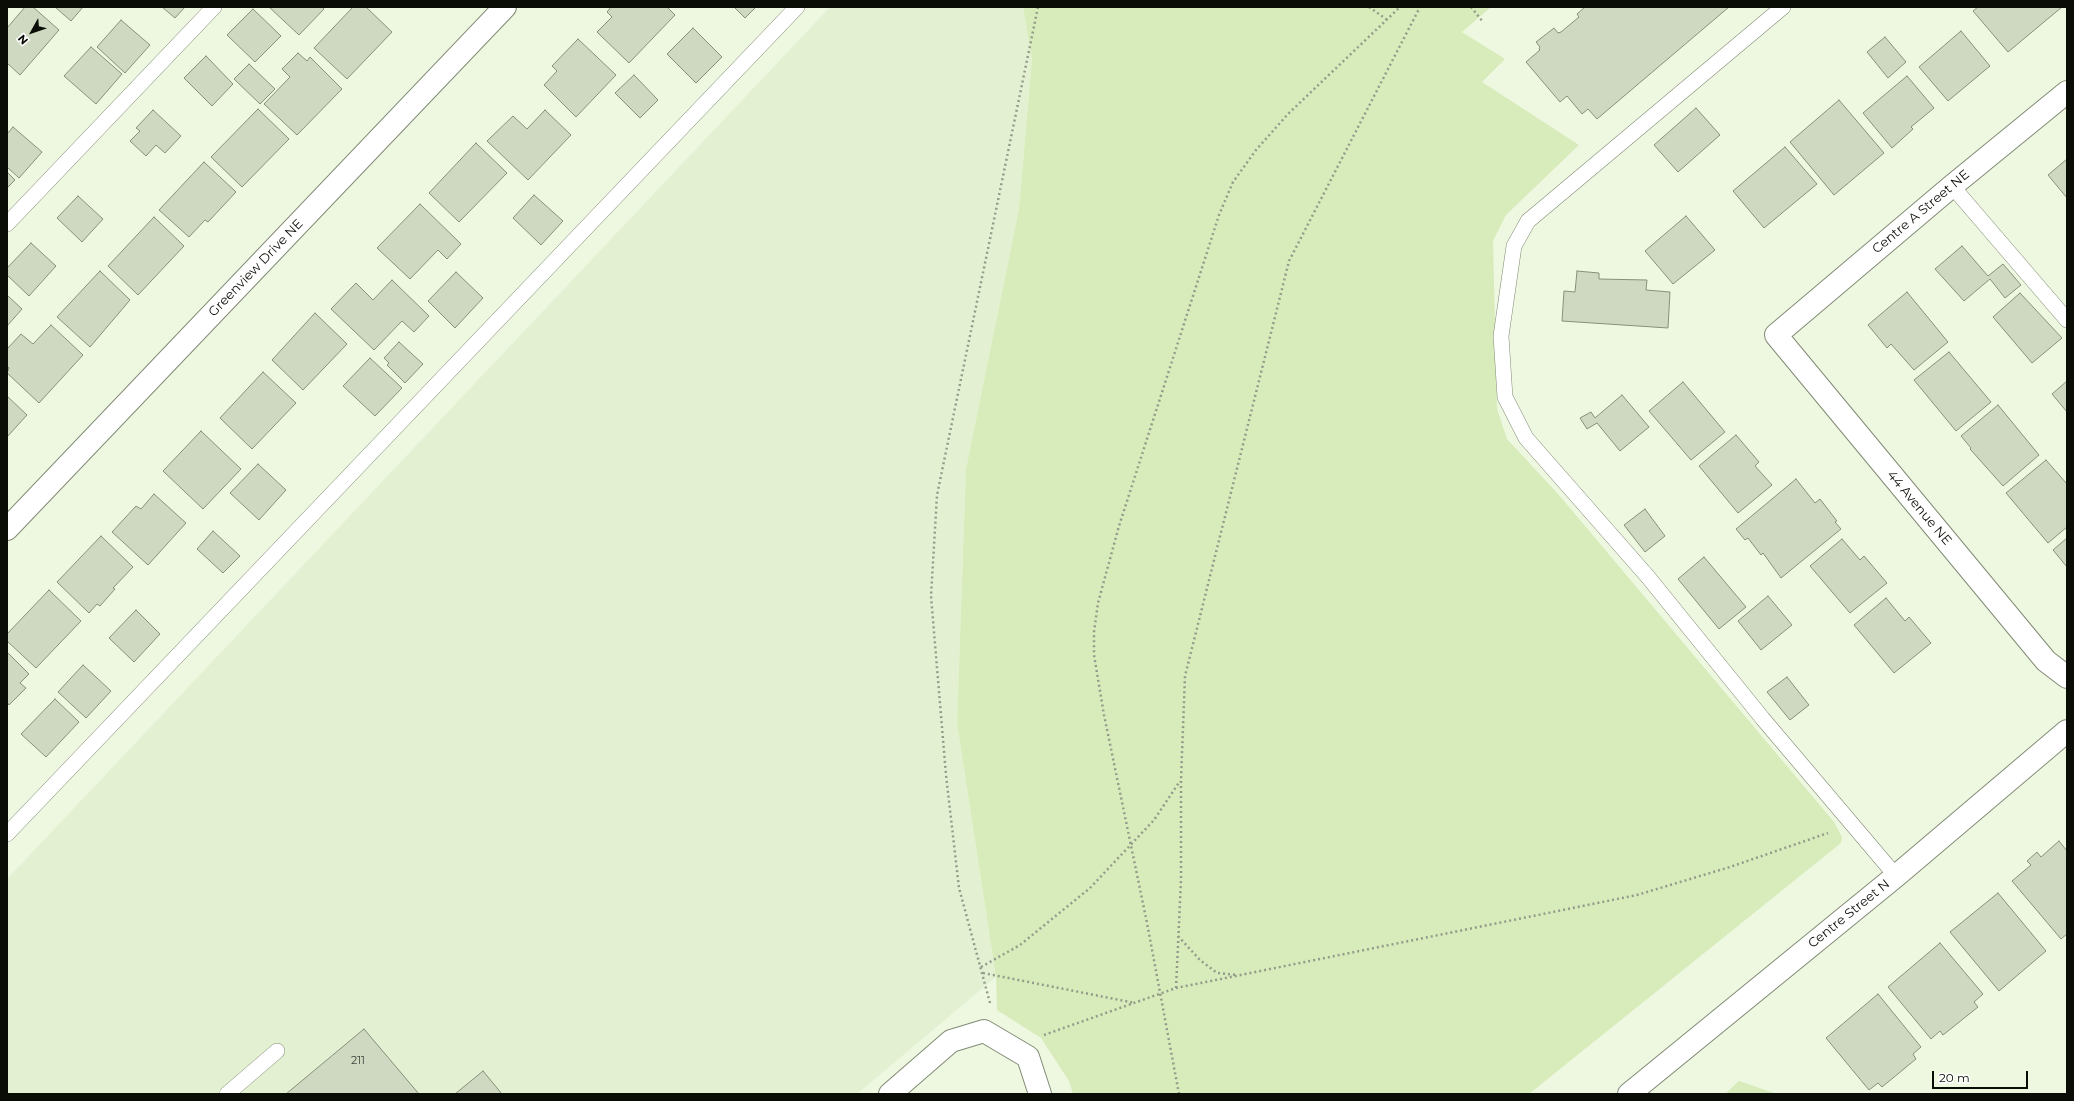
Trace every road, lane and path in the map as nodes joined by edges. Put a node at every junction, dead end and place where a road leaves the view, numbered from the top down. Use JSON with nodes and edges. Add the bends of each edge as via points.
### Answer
{"nodes":[{"id":1,"x":214,"y":7,"type":"edge"},
{"id":2,"x":505,"y":7,"type":"edge"},
{"id":3,"x":797,"y":7,"type":"edge"},
{"id":4,"x":1038,"y":7,"type":"edge"},
{"id":5,"x":1369,"y":7,"type":"edge"},
{"id":6,"x":1400,"y":7,"type":"edge"},
{"id":7,"x":1420,"y":7,"type":"edge"},
{"id":8,"x":1471,"y":7,"type":"edge"},
{"id":9,"x":1783,"y":7,"type":"edge"},
{"id":10,"x":1386,"y":19,"type":"junction"},
{"id":11,"x":1483,"y":22,"type":"dead end"},
{"id":12,"x":2067,"y":92,"type":"edge"},
{"id":13,"x":1952,"y":186,"type":"junction"},
{"id":14,"x":7,"y":224,"type":"edge"},
{"id":15,"x":2067,"y":320,"type":"edge"},
{"id":16,"x":1776,"y":335,"type":"joint"},
{"id":17,"x":7,"y":529,"type":"edge"},
{"id":18,"x":2067,"y":677,"type":"edge"},
{"id":19,"x":2067,"y":731,"type":"edge"},
{"id":20,"x":1181,"y":780,"type":"junction"},
{"id":21,"x":7,"y":834,"type":"edge"},
{"id":22,"x":1861,"y":835,"type":"junction"},
{"id":23,"x":1130,"y":846,"type":"junction"},
{"id":24,"x":1896,"y":876,"type":"junction"},
{"id":25,"x":1178,"y":936,"type":"junction"},
{"id":26,"x":981,"y":967,"type":"junction"},
{"id":27,"x":983,"y":974,"type":"junction"},
{"id":28,"x":1240,"y":975,"type":"junction"},
{"id":29,"x":1176,"y":988,"type":"junction"},
{"id":30,"x":1159,"y":995,"type":"junction"},
{"id":31,"x":1136,"y":1003,"type":"junction"},
{"id":32,"x":992,"y":1010,"type":"dead end"},
{"id":33,"x":1041,"y":1036,"type":"dead end"},
{"id":34,"x":276,"y":1051,"type":"dead end"},
{"id":35,"x":227,"y":1094,"type":"edge"},
{"id":36,"x":890,"y":1094,"type":"edge"},
{"id":37,"x":1040,"y":1094,"type":"edge"},
{"id":38,"x":1179,"y":1094,"type":"edge"},
{"id":39,"x":1629,"y":1094,"type":"edge"}],
"edges":[{"from":1,"to":14,"type":"lane"},
{"from":2,"to":17,"type":"street","name":"Greenview Drive NE"},
{"from":3,"to":21,"type":"lane"},
{"from":4,"to":26,"type":"path","via":[[937,495],[931,596],[946,775],[959,888]]},
{"from":5,"to":10,"type":"path"},
{"from":6,"to":10,"type":"path"},
{"from":7,"to":20,"type":"path","via":[[1289,261],[1185,676]]},
{"from":8,"to":11,"type":"path"},
{"from":9,"to":22,"type":"lane","via":[[1528,221],[1514,246],[1501,336],[1505,397],[1526,438],[1648,577]]},
{"from":10,"to":23,"type":"path","via":[[1288,114],[1256,150],[1233,182],[1218,215],[1119,526],[1098,603],[1094,655]]},
{"from":12,"to":13,"type":"street","name":"Centre A Street NE"},
{"from":13,"to":15,"type":"lane"},
{"from":13,"to":16,"type":"street","name":"Centre A Street NE"},
{"from":16,"to":18,"type":"street","name":"44 Avenue NE","via":[[2046,661]]},
{"from":19,"to":24,"type":"street","name":"Centre Street N"},
{"from":20,"to":23,"type":"path","via":[[1154,820]]},
{"from":20,"to":25,"type":"path"},
{"from":22,"to":24,"type":"lane"},
{"from":22,"to":28,"type":"path","via":[[1826,833],[1730,867],[1637,895]]},
{"from":23,"to":26,"type":"path","via":[[1090,888],[1020,945]]},
{"from":23,"to":30,"type":"path"},
{"from":24,"to":39,"type":"street","name":"Centre Street N"},
{"from":25,"to":28,"type":"path","via":[[1200,960],[1217,973]]},
{"from":25,"to":29,"type":"path"},
{"from":26,"to":27,"type":"path"},
{"from":27,"to":31,"type":"path"},
{"from":27,"to":32,"type":"path"},
{"from":28,"to":29,"type":"path"},
{"from":29,"to":30,"type":"path"},
{"from":30,"to":31,"type":"path"},
{"from":30,"to":38,"type":"path"},
{"from":31,"to":33,"type":"path"},
{"from":34,"to":35,"type":"lane"},
{"from":36,"to":37,"type":"street","via":[[951,1041],[984,1031],[1028,1057]]}]}
